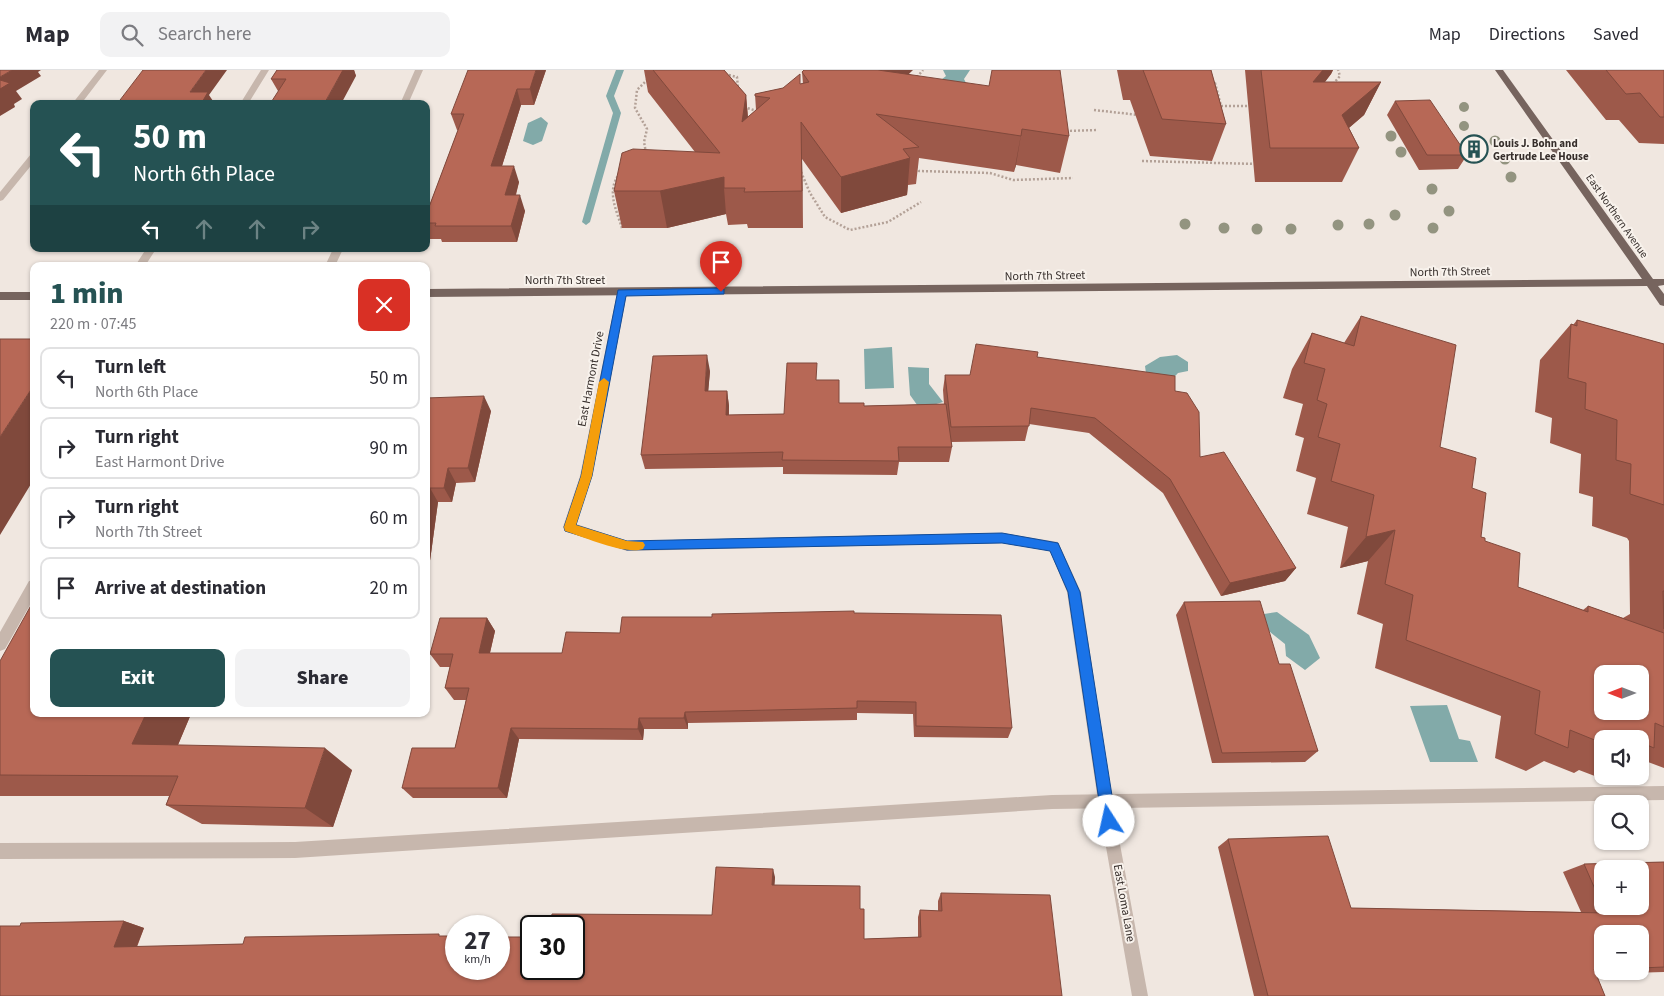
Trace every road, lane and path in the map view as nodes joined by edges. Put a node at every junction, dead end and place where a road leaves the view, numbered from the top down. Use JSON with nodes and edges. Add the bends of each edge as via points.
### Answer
{"nodes":[{"id":1,"x":103,"y":70,"type":"edge"},
{"id":2,"x":265,"y":70,"type":"edge"},
{"id":3,"x":419,"y":70,"type":"edge"},
{"id":4,"x":728,"y":70,"type":"edge"},
{"id":5,"x":923,"y":70,"type":"edge"},
{"id":6,"x":1338,"y":70,"type":"edge"},
{"id":7,"x":1499,"y":70,"type":"edge"},
{"id":8,"x":653,"y":78,"type":"dead end"},
{"id":9,"x":916,"y":79,"type":"edge"},
{"id":10,"x":1210,"y":79,"type":"edge"},
{"id":11,"x":1326,"y":91,"type":"edge"},
{"id":12,"x":740,"y":96,"type":"edge"},
{"id":13,"x":79,"y":100,"type":"edge"},
{"id":14,"x":246,"y":100,"type":"edge"},
{"id":15,"x":406,"y":100,"type":"edge"},
{"id":16,"x":741,"y":106,"type":"edge"},
{"id":17,"x":1221,"y":106,"type":"junction"},
{"id":18,"x":1258,"y":106,"type":"dead end"},
{"id":19,"x":1213,"y":107,"type":"edge"},
{"id":20,"x":1094,"y":110,"type":"dead end"},
{"id":21,"x":769,"y":114,"type":"edge"},
{"id":22,"x":1143,"y":116,"type":"dead end"},
{"id":23,"x":1098,"y":130,"type":"dead end"},
{"id":24,"x":1058,"y":131,"type":"edge"},
{"id":25,"x":647,"y":160,"type":"edge"},
{"id":26,"x":1142,"y":160,"type":"dead end"},
{"id":27,"x":30,"y":161,"type":"edge"},
{"id":28,"x":1258,"y":164,"type":"dead end"},
{"id":29,"x":915,"y":166,"type":"edge"},
{"id":30,"x":801,"y":170,"type":"edge"},
{"id":31,"x":623,"y":171,"type":"edge"},
{"id":32,"x":1073,"y":178,"type":"dead end"},
{"id":33,"x":0,"y":198,"type":"edge"},
{"id":34,"x":921,"y":202,"type":"dead end"},
{"id":35,"x":622,"y":228,"type":"edge"},
{"id":36,"x":1649,"y":282,"type":"junction"},
{"id":37,"x":1664,"y":282,"type":"edge"},
{"id":38,"x":622,"y":293,"type":"junction"},
{"id":39,"x":430,"y":294,"type":"edge"},
{"id":40,"x":0,"y":296,"type":"edge"},
{"id":41,"x":30,"y":296,"type":"edge"},
{"id":42,"x":1664,"y":302,"type":"edge"},
{"id":43,"x":1054,"y":546,"type":"joint"},
{"id":44,"x":30,"y":592,"type":"edge"},
{"id":45,"x":0,"y":645,"type":"edge"},
{"id":46,"x":1664,"y":794,"type":"edge"},
{"id":47,"x":1105,"y":801,"type":"junction"},
{"id":48,"x":0,"y":851,"type":"edge"},
{"id":49,"x":1140,"y":996,"type":"edge"}],
"edges":[{"from":1,"to":13,"type":"street"},
{"from":2,"to":14,"type":"street"},
{"from":3,"to":15,"type":"street"},
{"from":4,"to":12,"type":"path","via":[[724,73],[736,77]]},
{"from":5,"to":9,"type":"path"},
{"from":6,"to":11,"type":"path","via":[[1340,76]]},
{"from":7,"to":36,"type":"main road","name":"East Northern Avenue"},
{"from":8,"to":25,"type":"path","via":[[648,78],[637,90],[635,108],[647,129],[644,142]]},
{"from":10,"to":17,"type":"path","via":[[1216,83]]},
{"from":16,"to":21,"type":"path"},
{"from":17,"to":18,"type":"path"},
{"from":17,"to":19,"type":"path"},
{"from":20,"to":22,"type":"path"},
{"from":23,"to":24,"type":"path"},
{"from":26,"to":28,"type":"path"},
{"from":27,"to":33,"type":"street"},
{"from":29,"to":32,"type":"path","via":[[919,171],[990,174],[1013,180]]},
{"from":30,"to":34,"type":"path","via":[[825,217],[850,230],[888,222]]},
{"from":31,"to":35,"type":"path","via":[[617,175],[611,191]]},
{"from":36,"to":37,"type":"main road","name":"North 7th Street"},
{"from":36,"to":38,"type":"main road","name":"North 7th Street"},
{"from":36,"to":42,"type":"main road","name":"East Northern Avenue"},
{"from":38,"to":39,"type":"main road","name":"North 7th Street"},
{"from":38,"to":43,"type":"street","name":"East Harmont Drive","via":[[586,476],[570,527],[627,546],[1002,538]]},
{"from":40,"to":41,"type":"main road"},
{"from":43,"to":47,"type":"street","name":"East Loma Lane","via":[[1074,592]]},
{"from":44,"to":45,"type":"street"},
{"from":46,"to":47,"type":"street"},
{"from":47,"to":48,"type":"street","via":[[295,850]]},
{"from":47,"to":49,"type":"street","name":"East Loma Lane"}]}
